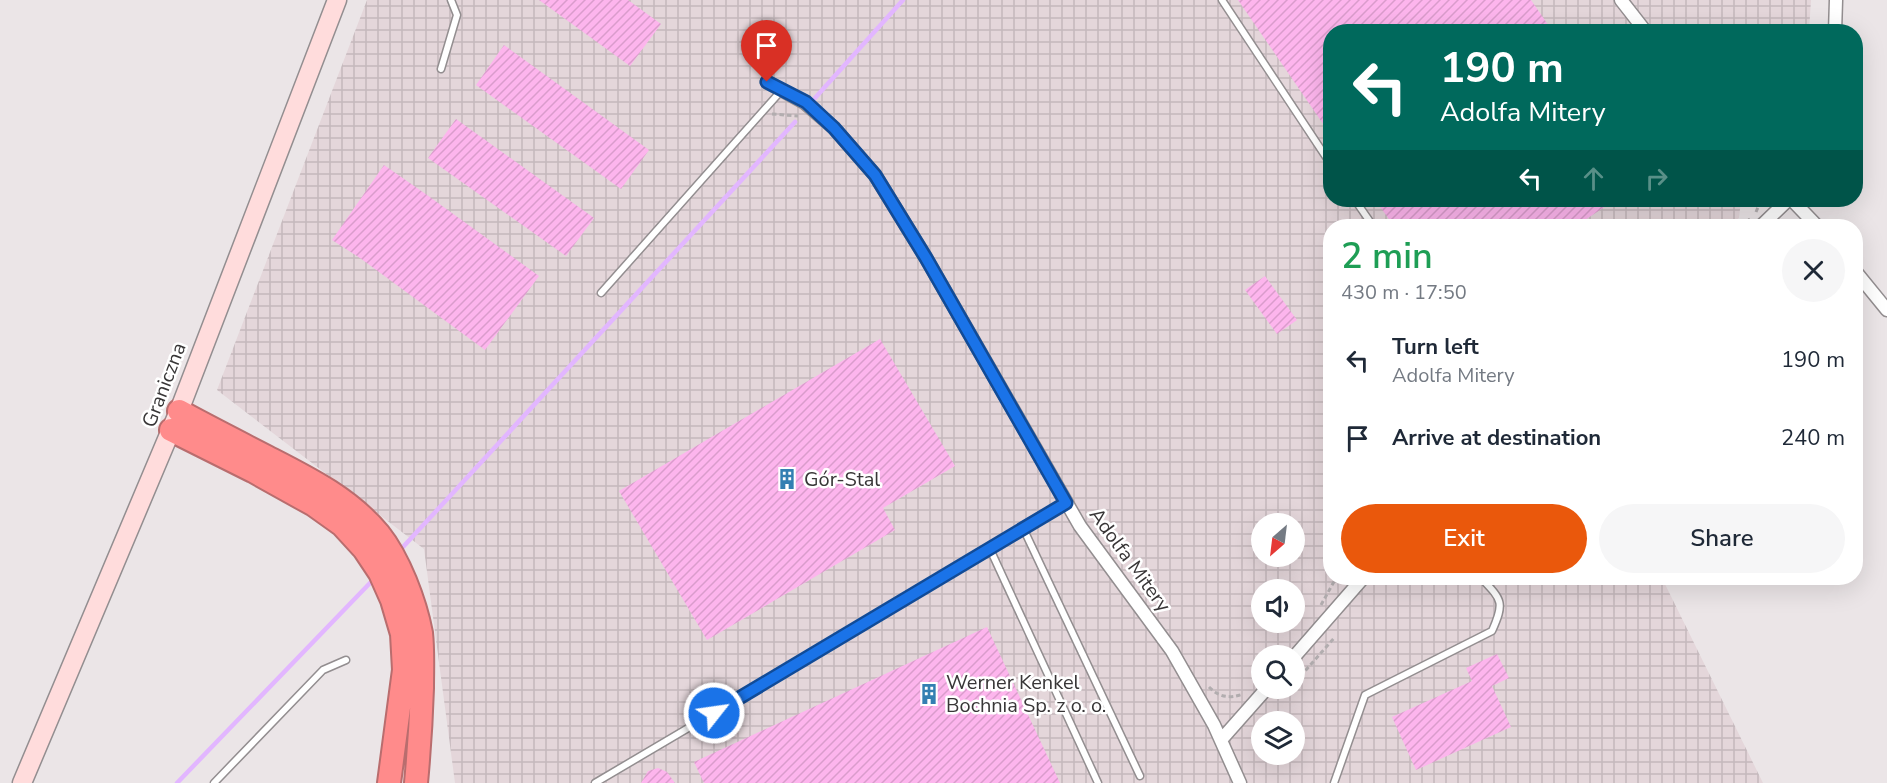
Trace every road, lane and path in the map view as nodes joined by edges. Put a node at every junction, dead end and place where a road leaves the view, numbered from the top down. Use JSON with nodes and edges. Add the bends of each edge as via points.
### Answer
{"nodes":[{"id":1,"x":337,"y":0,"type":"edge"},
{"id":2,"x":452,"y":0,"type":"edge"},
{"id":3,"x":1222,"y":0,"type":"edge"},
{"id":4,"x":1621,"y":0,"type":"edge"},
{"id":5,"x":1836,"y":0,"type":"edge"},
{"id":6,"x":1640,"y":24,"type":"edge"},
{"id":7,"x":1835,"y":24,"type":"edge"},
{"id":8,"x":441,"y":69,"type":"dead end"},
{"id":9,"x":767,"y":82,"type":"dead end"},
{"id":10,"x":782,"y":90,"type":"junction"},
{"id":11,"x":1323,"y":152,"type":"edge"},
{"id":12,"x":1782,"y":207,"type":"edge"},
{"id":13,"x":1797,"y":207,"type":"edge"},
{"id":14,"x":1769,"y":219,"type":"edge"},
{"id":15,"x":1810,"y":219,"type":"edge"},
{"id":16,"x":1863,"y":281,"type":"edge"},
{"id":17,"x":601,"y":293,"type":"dead end"},
{"id":18,"x":1887,"y":310,"type":"edge"},
{"id":19,"x":175,"y":421,"type":"junction"},
{"id":20,"x":1066,"y":503,"type":"junction"},
{"id":21,"x":1024,"y":530,"type":"junction"},
{"id":22,"x":990,"y":549,"type":"junction"},
{"id":23,"x":1358,"y":585,"type":"edge"},
{"id":24,"x":1488,"y":585,"type":"edge"},
{"id":25,"x":1335,"y":637,"type":"dead end"},
{"id":26,"x":1305,"y":645,"type":"edge"},
{"id":27,"x":346,"y":660,"type":"dead end"},
{"id":28,"x":1305,"y":671,"type":"edge"},
{"id":29,"x":1203,"y":681,"type":"dead end"},
{"id":30,"x":1249,"y":690,"type":"dead end"},
{"id":31,"x":1257,"y":699,"type":"edge"},
{"id":32,"x":1221,"y":740,"type":"junction"},
{"id":33,"x":1140,"y":776,"type":"dead end"},
{"id":34,"x":22,"y":783,"type":"edge"},
{"id":35,"x":214,"y":783,"type":"edge"},
{"id":36,"x":389,"y":783,"type":"edge"},
{"id":37,"x":416,"y":783,"type":"edge"},
{"id":38,"x":595,"y":783,"type":"edge"},
{"id":39,"x":1098,"y":783,"type":"edge"},
{"id":40,"x":1240,"y":783,"type":"edge"},
{"id":41,"x":1334,"y":783,"type":"edge"}],
"edges":[{"from":1,"to":19,"type":"main road","name":"Graniczna"},
{"from":2,"to":8,"type":"lane","via":[[457,15]]},
{"from":3,"to":11,"type":"lane"},
{"from":4,"to":6,"type":"street"},
{"from":5,"to":7,"type":"street"},
{"from":9,"to":10,"type":"street","name":"Adolfa Mitery"},
{"from":10,"to":17,"type":"lane"},
{"from":10,"to":20,"type":"street","name":"Adolfa Mitery","via":[[806,102],[875,175]]},
{"from":12,"to":14,"type":"street"},
{"from":13,"to":15,"type":"street"},
{"from":16,"to":18,"type":"street"},
{"from":19,"to":34,"type":"main road","name":"Graniczna"},
{"from":19,"to":36,"type":"highway","via":[[342,525],[380,573],[402,634],[404,670]]},
{"from":19,"to":37,"type":"highway","via":[[304,476],[355,510],[380,535],[405,581],[421,635]]},
{"from":20,"to":21,"type":"lane"},
{"from":20,"to":32,"type":"street","name":"Adolfa Mitery","via":[[1172,651]]},
{"from":21,"to":22,"type":"lane"},
{"from":21,"to":33,"type":"lane"},
{"from":22,"to":38,"type":"lane"},
{"from":22,"to":39,"type":"lane"},
{"from":23,"to":26,"type":"street"},
{"from":24,"to":41,"type":"lane","via":[[1501,602],[1492,631],[1365,695]]},
{"from":25,"to":28,"type":"path"},
{"from":27,"to":35,"type":"lane","via":[[323,670]]},
{"from":29,"to":30,"type":"path","via":[[1222,696],[1238,696]]},
{"from":31,"to":32,"type":"street"},
{"from":32,"to":40,"type":"street","name":"Adolfa Mitery"}]}
